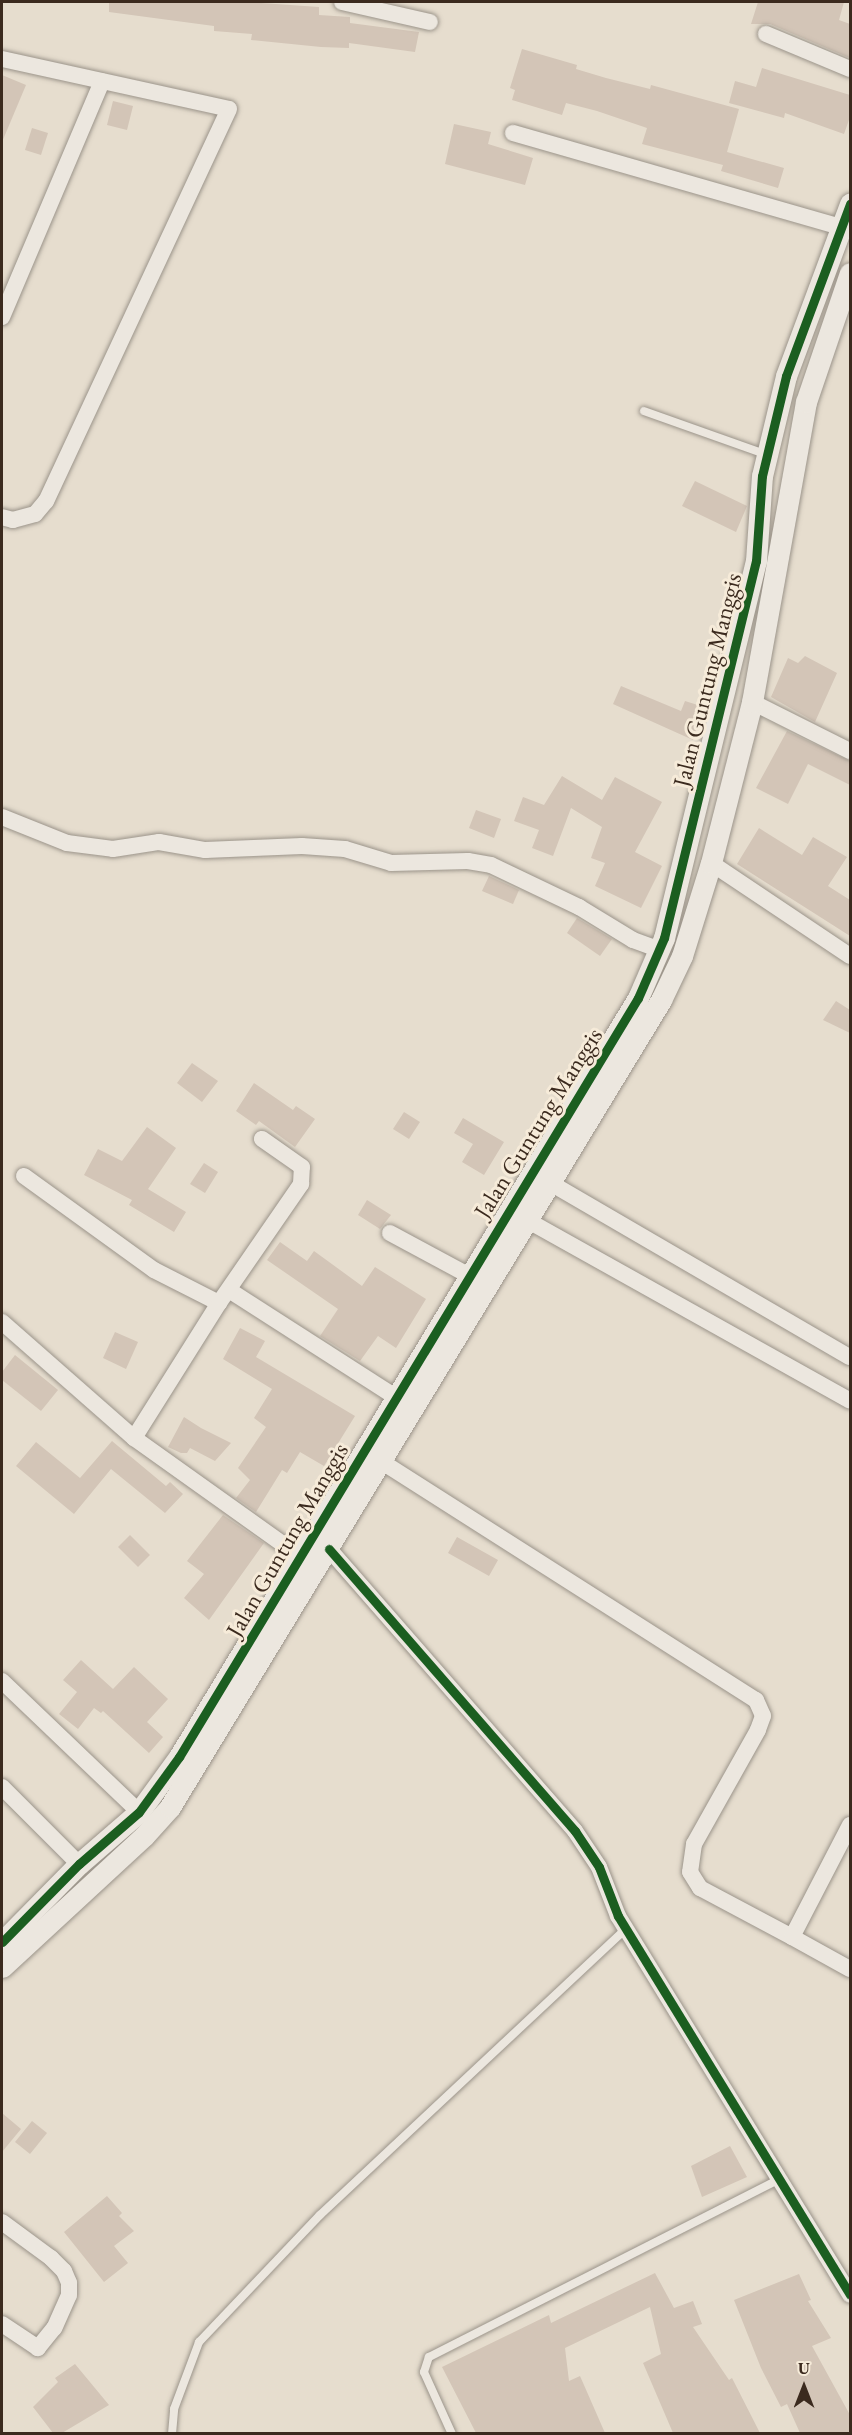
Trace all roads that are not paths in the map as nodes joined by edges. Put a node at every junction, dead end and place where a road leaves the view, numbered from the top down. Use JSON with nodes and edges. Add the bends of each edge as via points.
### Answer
{"nodes":[{"id":1,"x":342,"y":2,"type":"edge"},
{"id":2,"x":430,"y":22,"type":"dead end"},
{"id":3,"x":766,"y":34,"type":"dead end"},
{"id":4,"x":2,"y":59,"type":"edge"},
{"id":5,"x":850,"y":69,"type":"edge"},
{"id":6,"x":102,"y":81,"type":"junction"},
{"id":7,"x":513,"y":133,"type":"dead end"},
{"id":8,"x":850,"y":204,"type":"edge"},
{"id":9,"x":841,"y":227,"type":"junction"},
{"id":10,"x":850,"y":273,"type":"edge"},
{"id":11,"x":2,"y":317,"type":"edge"},
{"id":12,"x":644,"y":411,"type":"dead end"},
{"id":13,"x":766,"y":454,"type":"junction"},
{"id":14,"x":2,"y":517,"type":"edge"},
{"id":15,"x":752,"y":702,"type":"junction"},
{"id":16,"x":850,"y":751,"type":"edge"},
{"id":17,"x":2,"y":816,"type":"edge"},
{"id":18,"x":711,"y":863,"type":"junction"},
{"id":19,"x":660,"y":950,"type":"junction"},
{"id":20,"x":850,"y":956,"type":"edge"},
{"id":21,"x":262,"y":1139,"type":"dead end"},
{"id":22,"x":24,"y":1176,"type":"dead end"},
{"id":23,"x":547,"y":1181,"type":"junction"},
{"id":24,"x":525,"y":1219,"type":"junction"},
{"id":25,"x":390,"y":1233,"type":"dead end"},
{"id":26,"x":468,"y":1275,"type":"junction"},
{"id":27,"x":224,"y":1297,"type":"junction"},
{"id":28,"x":2,"y":1322,"type":"edge"},
{"id":29,"x":850,"y":1357,"type":"edge"},
{"id":30,"x":394,"y":1396,"type":"junction"},
{"id":31,"x":850,"y":1401,"type":"edge"},
{"id":32,"x":134,"y":1438,"type":"junction"},
{"id":33,"x":379,"y":1460,"type":"junction"},
{"id":34,"x":329,"y":1549,"type":"junction"},
{"id":35,"x":302,"y":1557,"type":"junction"},
{"id":36,"x":2,"y":1681,"type":"edge"},
{"id":37,"x":2,"y":1787,"type":"edge"},
{"id":38,"x":139,"y":1812,"type":"junction"},
{"id":39,"x":850,"y":1825,"type":"edge"},
{"id":40,"x":79,"y":1864,"type":"junction"},
{"id":41,"x":626,"y":1929,"type":"junction"},
{"id":42,"x":792,"y":1937,"type":"junction"},
{"id":43,"x":2,"y":1942,"type":"edge"},
{"id":44,"x":2,"y":1967,"type":"edge"},
{"id":45,"x":850,"y":1969,"type":"edge"},
{"id":46,"x":781,"y":2179,"type":"junction"},
{"id":47,"x":2,"y":2222,"type":"edge"},
{"id":48,"x":850,"y":2294,"type":"edge"},
{"id":49,"x":2,"y":2324,"type":"edge"},
{"id":50,"x":172,"y":2433,"type":"edge"},
{"id":51,"x":452,"y":2433,"type":"edge"}],
"edges":[{"from":1,"to":2,"type":"street"},
{"from":3,"to":5,"type":"street"},
{"from":4,"to":6,"type":"street"},
{"from":6,"to":11,"type":"street"},
{"from":6,"to":14,"type":"street","via":[[228,109],[46,501],[35,514],[13,520]]},
{"from":7,"to":9,"type":"street"},
{"from":8,"to":9,"type":"street","name":"Jalan Guntung Manggis"},
{"from":9,"to":13,"type":"street","name":"Jalan Guntung Manggis","via":[[786,376]]},
{"from":10,"to":15,"type":"street","name":"Jalan Guntung Manggis","via":[[806,402]]},
{"from":12,"to":13,"type":"lane"},
{"from":13,"to":19,"type":"street","name":"Jalan Guntung Manggis","via":[[756,561]]},
{"from":15,"to":16,"type":"street"},
{"from":15,"to":18,"type":"street","name":"Jalan Guntung Manggis"},
{"from":17,"to":19,"type":"street","via":[[67,843],[112,849],[159,842],[205,850],[303,846],[345,849],[391,863],[468,861],[491,865],[579,907],[633,940]]},
{"from":18,"to":20,"type":"street"},
{"from":18,"to":23,"type":"street","name":"Jalan Guntung Manggis","via":[[682,956],[661,1000]]},
{"from":19,"to":26,"type":"street","name":"Jalan Guntung Manggis","via":[[638,998]]},
{"from":21,"to":27,"type":"street","via":[[302,1167],[304,1175]]},
{"from":22,"to":27,"type":"street","via":[[154,1270]]},
{"from":23,"to":24,"type":"street","name":"Jalan Guntung Manggis"},
{"from":23,"to":29,"type":"street"},
{"from":24,"to":31,"type":"street"},
{"from":24,"to":33,"type":"street","name":"Jalan Guntung Manggis"},
{"from":25,"to":26,"type":"street"},
{"from":26,"to":30,"type":"street","name":"Jalan Guntung Manggis"},
{"from":27,"to":30,"type":"street"},
{"from":27,"to":32,"type":"street"},
{"from":28,"to":32,"type":"street"},
{"from":30,"to":35,"type":"street","name":"Jalan Guntung Manggis"},
{"from":32,"to":35,"type":"street"},
{"from":33,"to":34,"type":"street","name":"Jalan Guntung Manggis"},
{"from":33,"to":42,"type":"street","via":[[756,1700],[763,1716],[758,1730],[693,1844],[690,1872],[700,1888]]},
{"from":34,"to":41,"type":"street","via":[[575,1831],[599,1867]]},
{"from":34,"to":44,"type":"street","name":"Jalan Guntung Manggis","via":[[158,1823]]},
{"from":35,"to":38,"type":"street","name":"Jalan Guntung Manggis","via":[[179,1757]]},
{"from":36,"to":38,"type":"street"},
{"from":37,"to":40,"type":"street"},
{"from":38,"to":40,"type":"street","name":"Jalan Guntung Manggis"},
{"from":39,"to":42,"type":"street"},
{"from":40,"to":43,"type":"street","name":"Jalan Guntung Manggis"},
{"from":41,"to":46,"type":"street"},
{"from":41,"to":50,"type":"lane","via":[[320,2215],[199,2342],[174,2409]]},
{"from":42,"to":45,"type":"street"},
{"from":46,"to":48,"type":"street"},
{"from":46,"to":51,"type":"lane","via":[[429,2357],[424,2372]]},
{"from":47,"to":49,"type":"street","via":[[51,2258],[69,2283],[69,2295],[54,2328],[38,2348]]}]}
